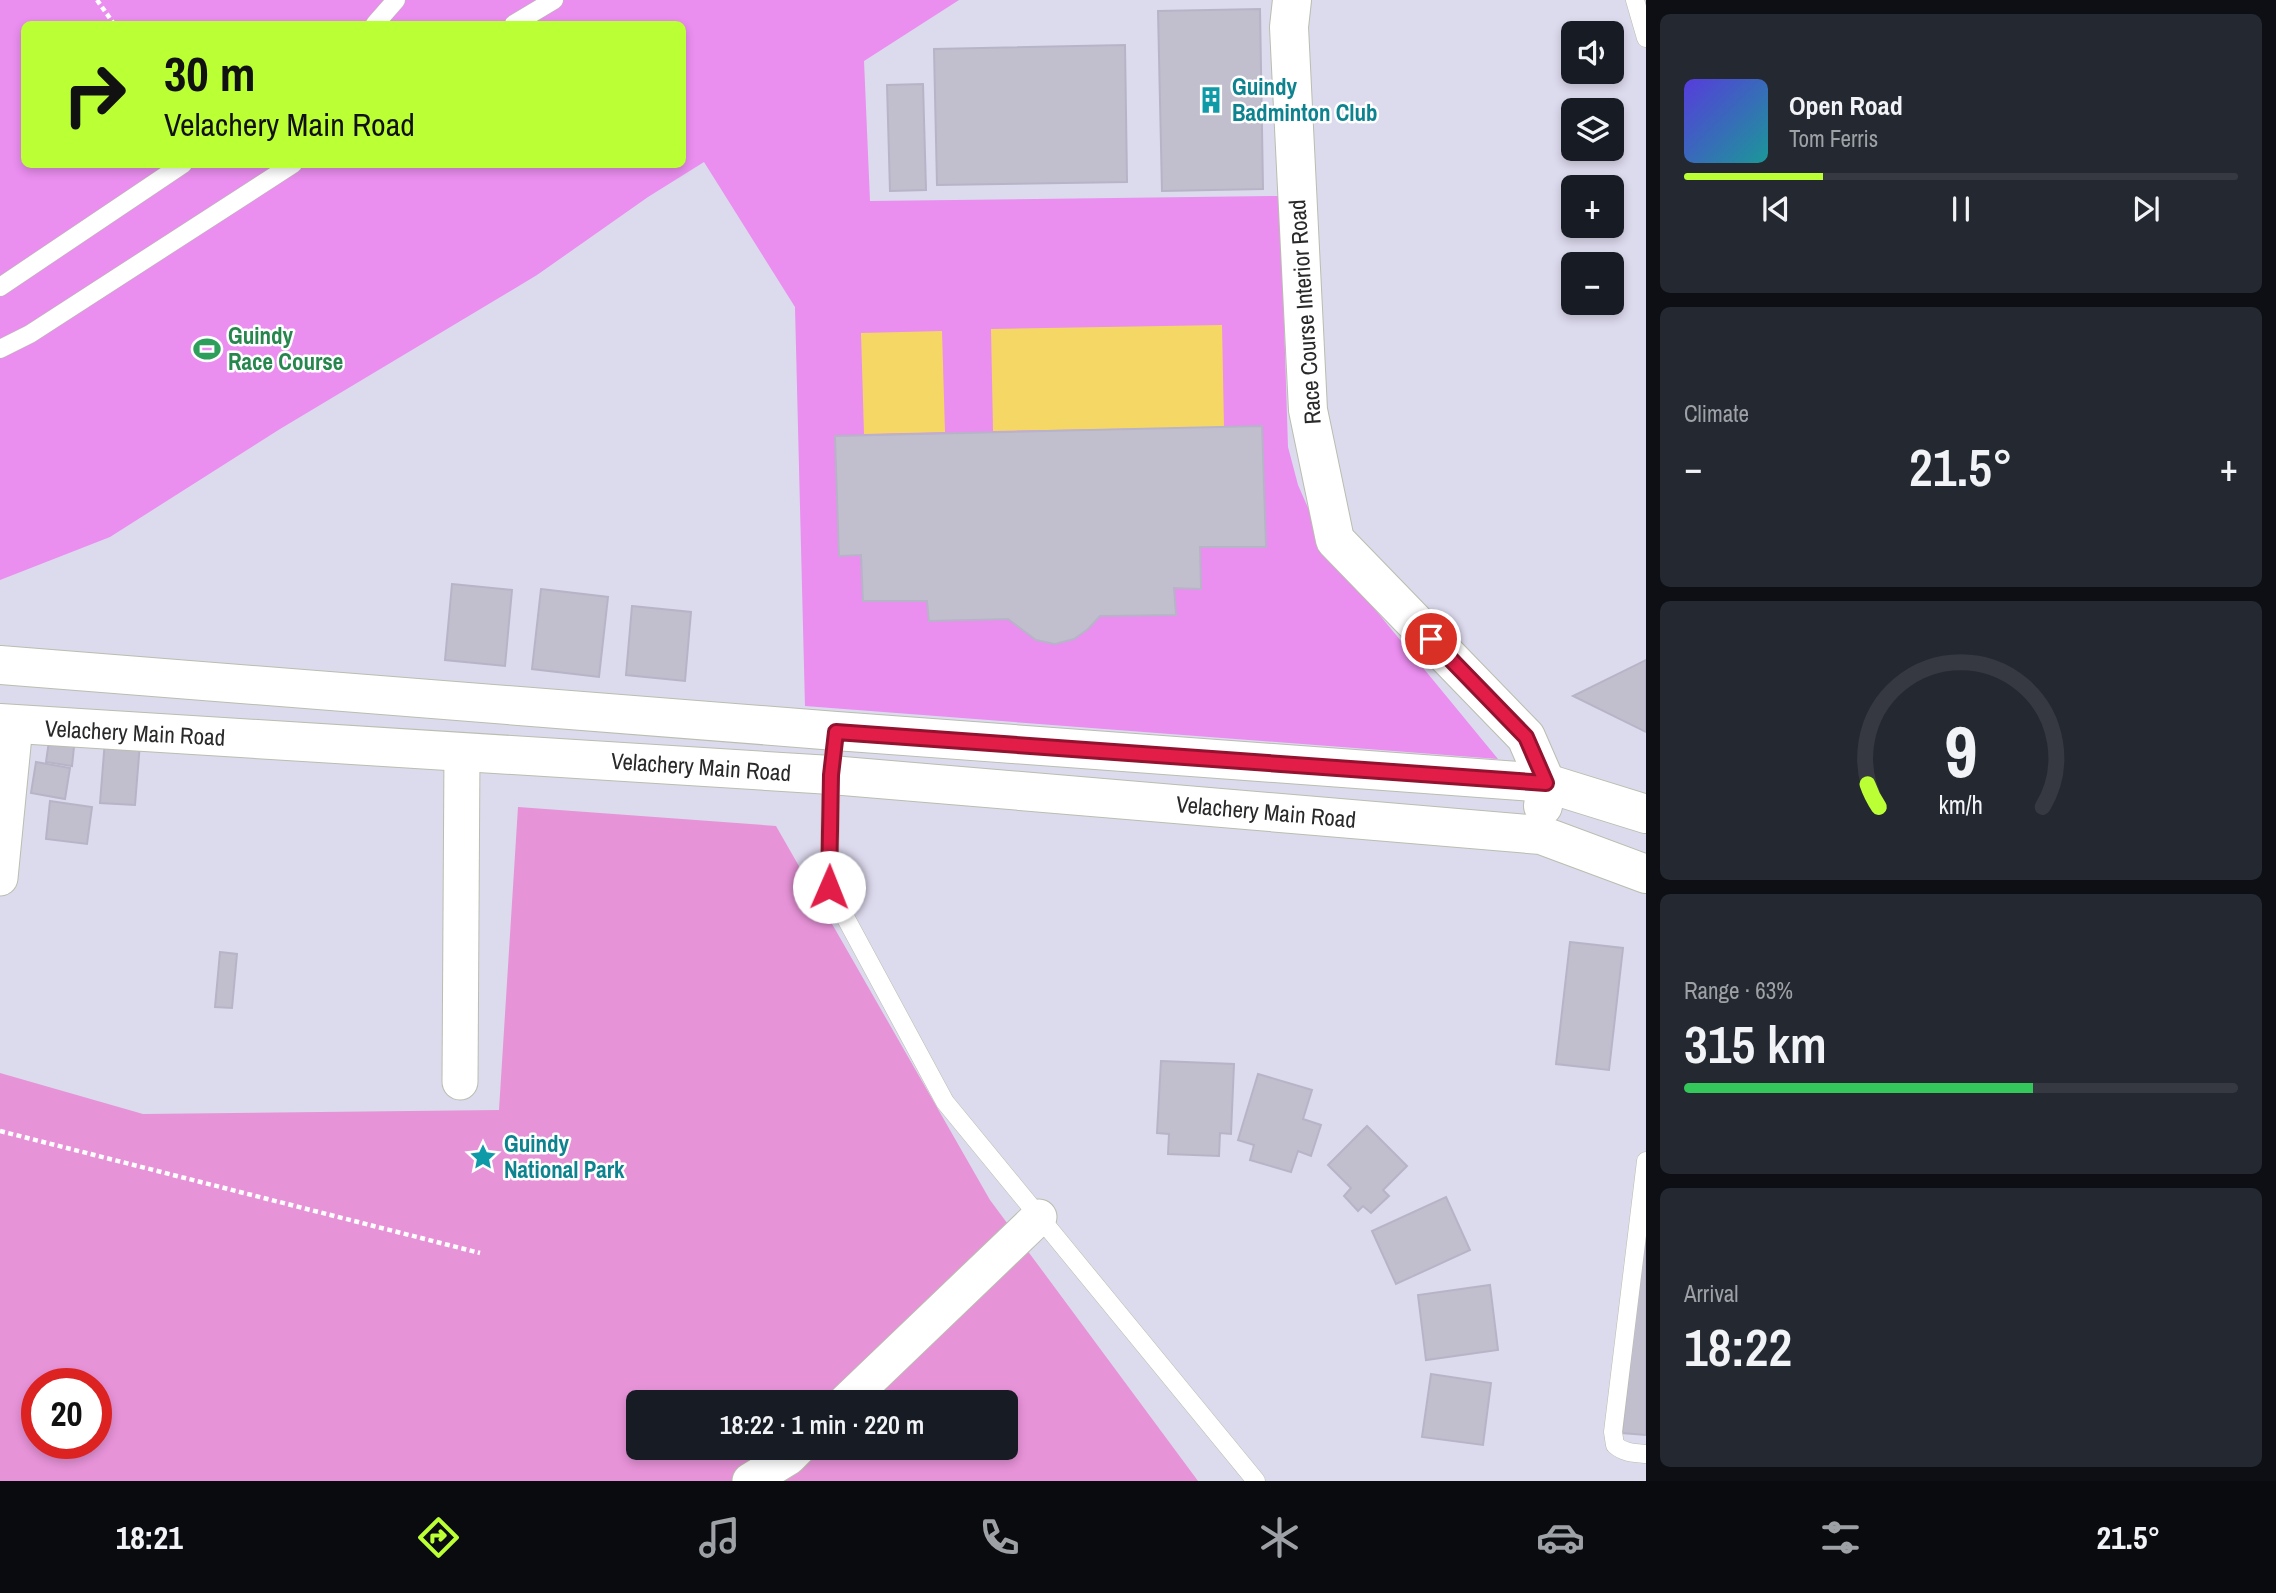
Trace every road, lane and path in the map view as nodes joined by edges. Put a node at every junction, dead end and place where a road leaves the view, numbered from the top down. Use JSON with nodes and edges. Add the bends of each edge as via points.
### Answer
{"nodes":[{"id":1,"x":97,"y":0,"type":"edge"},
{"id":2,"x":397,"y":0,"type":"edge"},
{"id":3,"x":554,"y":0,"type":"edge"},
{"id":4,"x":1292,"y":0,"type":"edge"},
{"id":5,"x":1635,"y":0,"type":"edge"},
{"id":6,"x":112,"y":21,"type":"edge"},
{"id":7,"x":378,"y":21,"type":"edge"},
{"id":8,"x":519,"y":21,"type":"edge"},
{"id":9,"x":1646,"y":38,"type":"edge"},
{"id":10,"x":177,"y":168,"type":"edge"},
{"id":11,"x":287,"y":168,"type":"edge"},
{"id":12,"x":0,"y":287,"type":"edge"},
{"id":13,"x":0,"y":349,"type":"edge"},
{"id":14,"x":0,"y":665,"type":"edge"},
{"id":15,"x":8,"y":724,"type":"edge"},
{"id":16,"x":836,"y":732,"type":"junction"},
{"id":17,"x":461,"y":752,"type":"junction"},
{"id":18,"x":831,"y":775,"type":"junction"},
{"id":19,"x":1546,"y":783,"type":"junction"},
{"id":20,"x":1646,"y":814,"type":"edge"},
{"id":21,"x":1541,"y":835,"type":"junction"},
{"id":22,"x":1646,"y":874,"type":"edge"},
{"id":23,"x":0,"y":878,"type":"edge"},
{"id":24,"x":460,"y":1082,"type":"dead end"},
{"id":25,"x":0,"y":1131,"type":"edge"},
{"id":26,"x":1646,"y":1161,"type":"edge"},
{"id":27,"x":1039,"y":1217,"type":"junction"},
{"id":28,"x":480,"y":1254,"type":"dead end"},
{"id":29,"x":859,"y":1390,"type":"edge"},
{"id":30,"x":1646,"y":1454,"type":"edge"},
{"id":31,"x":784,"y":1460,"type":"edge"},
{"id":32,"x":750,"y":1481,"type":"edge"},
{"id":33,"x":1256,"y":1481,"type":"edge"}],
"edges":[{"from":1,"to":6,"type":"path"},
{"from":2,"to":7,"type":"lane"},
{"from":3,"to":8,"type":"lane"},
{"from":4,"to":19,"type":"main road","name":"Race Course Interior Road","via":[[1289,27],[1308,410],[1335,540],[1526,737]]},
{"from":5,"to":9,"type":"lane"},
{"from":10,"to":12,"type":"lane"},
{"from":11,"to":13,"type":"lane"},
{"from":14,"to":16,"type":"main road","name":"Velachery Main Road"},
{"from":15,"to":17,"type":"main road","name":"Velachery Main Road"},
{"from":15,"to":23,"type":"street"},
{"from":16,"to":18,"type":"lane"},
{"from":16,"to":19,"type":"main road","name":"Velachery Main Road"},
{"from":17,"to":18,"type":"main road","name":"Velachery Main Road"},
{"from":17,"to":24,"type":"street"},
{"from":18,"to":21,"type":"main road","name":"Velachery Main Road"},
{"from":18,"to":27,"type":"lane","via":[[829,887],[945,1102]]},
{"from":19,"to":20,"type":"main road","name":"Velachery Main Road"},
{"from":19,"to":21,"type":"main road","name":"Race Course Interior Road"},
{"from":21,"to":22,"type":"main road","name":"Velachery Main Road"},
{"from":25,"to":28,"type":"path"},
{"from":26,"to":30,"type":"lane","via":[[1613,1432],[1619,1449]]},
{"from":27,"to":29,"type":"street"},
{"from":27,"to":33,"type":"lane"},
{"from":31,"to":32,"type":"street"}]}
